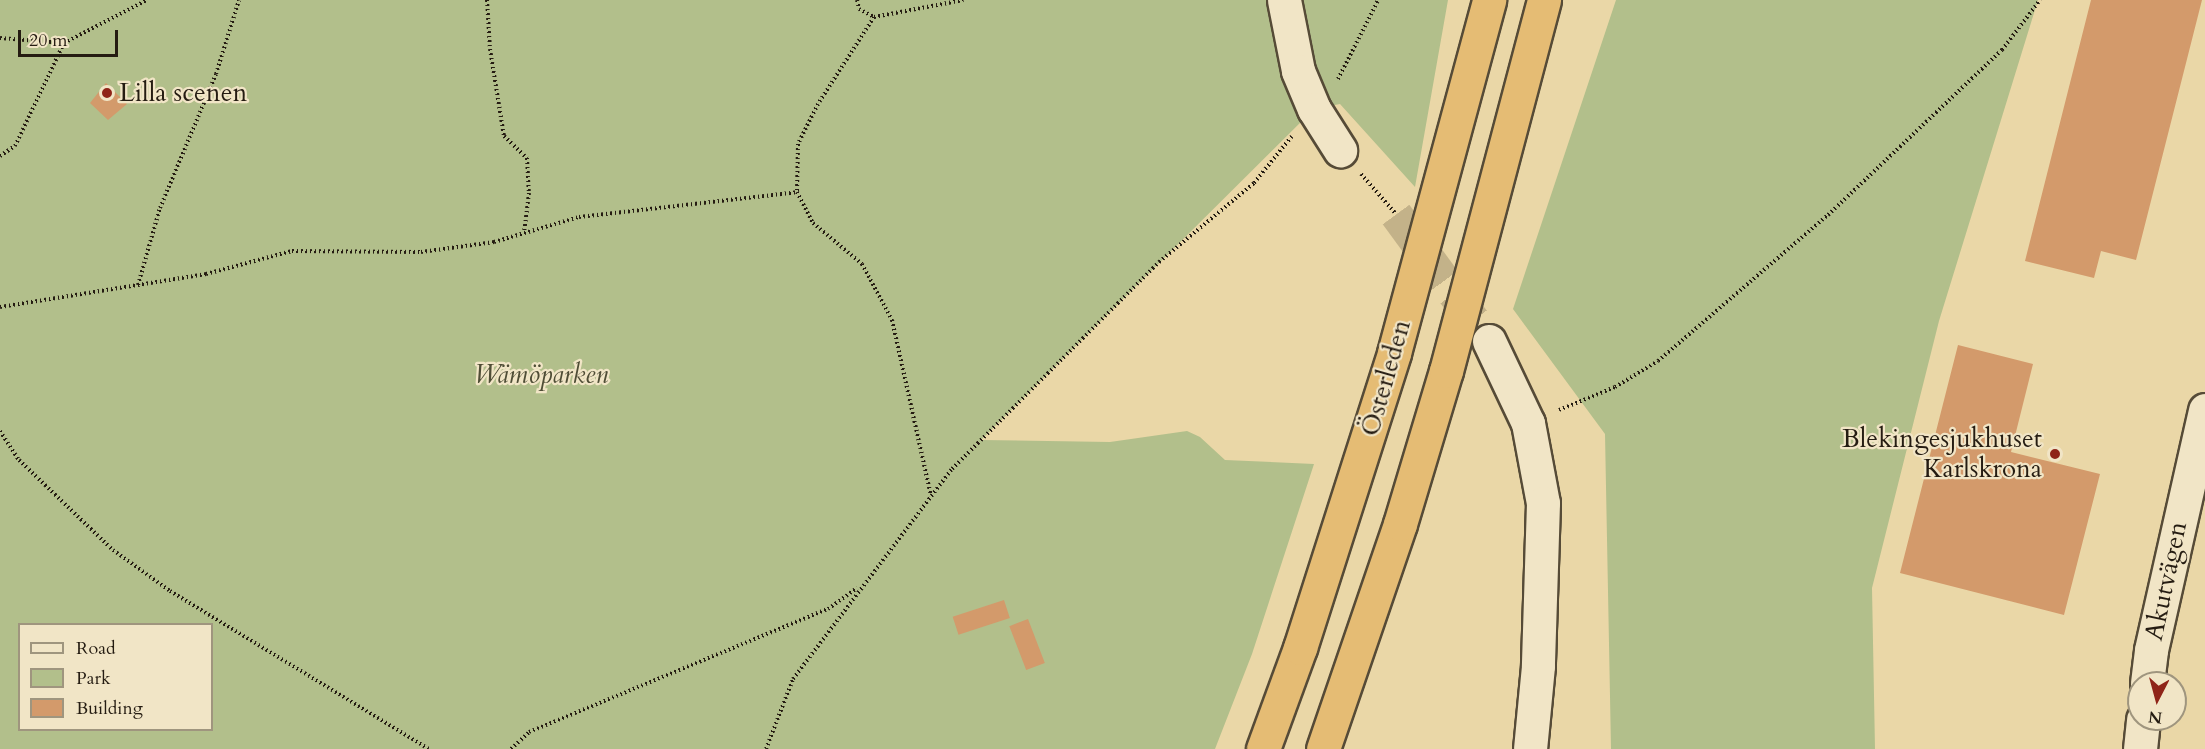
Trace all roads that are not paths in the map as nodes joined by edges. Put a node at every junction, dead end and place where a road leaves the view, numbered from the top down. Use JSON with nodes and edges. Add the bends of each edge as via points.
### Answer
{"nodes":[{"id":1,"x":1284,"y":0,"type":"edge"},
{"id":2,"x":1489,"y":0,"type":"edge"},
{"id":3,"x":1544,"y":0,"type":"edge"},
{"id":4,"x":1340,"y":150,"type":"road end"},
{"id":5,"x":1489,"y":341,"type":"tunnel mouth"},
{"id":6,"x":2205,"y":410,"type":"edge"},
{"id":7,"x":2148,"y":671,"type":"edge"},
{"id":8,"x":2142,"y":731,"type":"edge"},
{"id":9,"x":1263,"y":749,"type":"edge"},
{"id":10,"x":1323,"y":749,"type":"edge"},
{"id":11,"x":1530,"y":749,"type":"edge"},
{"id":12,"x":2140,"y":749,"type":"edge"}],
"edges":[{"from":1,"to":4,"type":"street","via":[[1298,71],[1314,109]]},
{"from":2,"to":9,"type":"highway","name":"Österleden","via":[[1391,364],[1300,648]]},
{"from":3,"to":10,"type":"highway","via":[[1446,371],[1400,524]]},
{"from":5,"to":11,"type":"street","via":[[1528,423],[1544,503],[1538,666]]},
{"from":6,"to":7,"type":"street","name":"Akutvägen"},
{"from":8,"to":12,"type":"street"}]}
